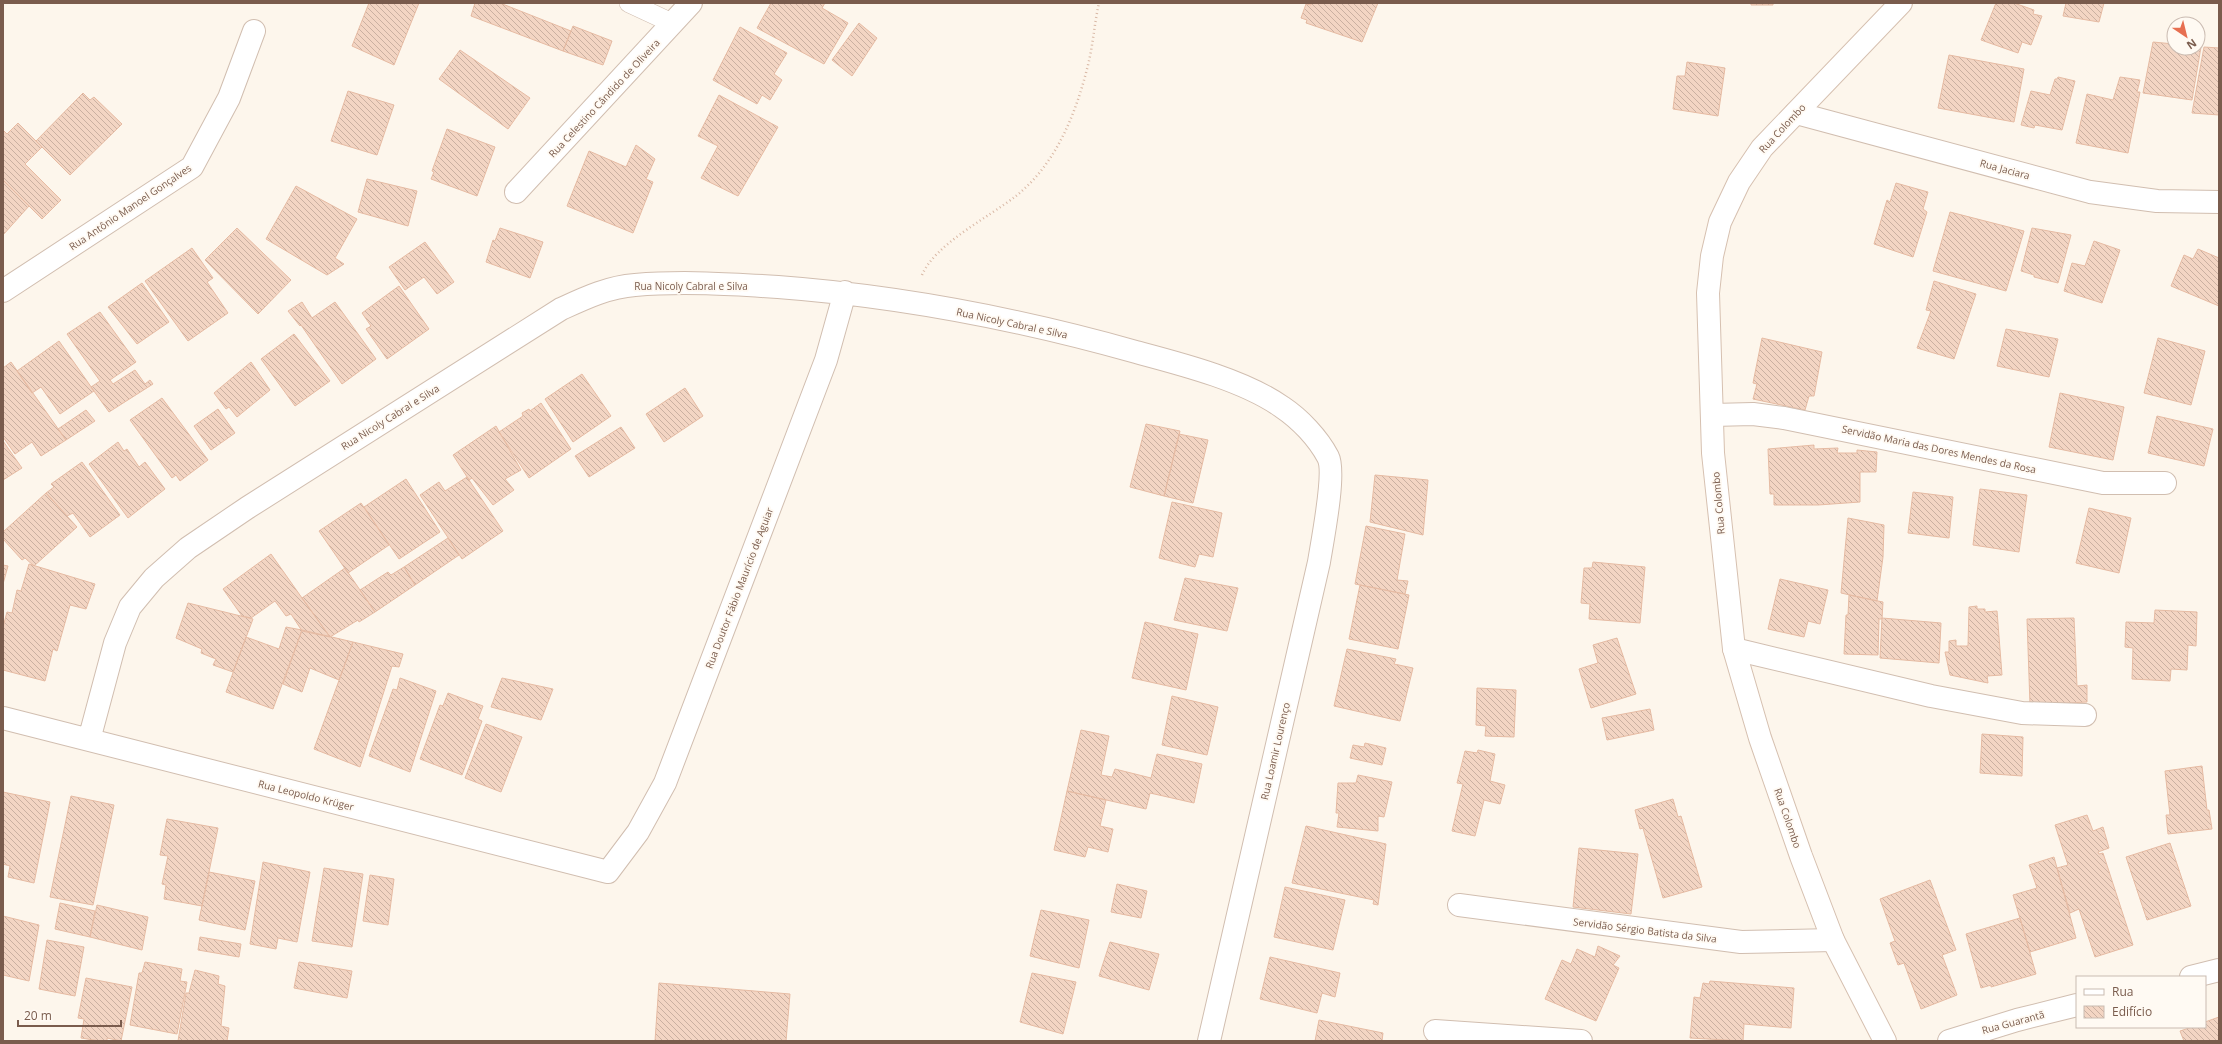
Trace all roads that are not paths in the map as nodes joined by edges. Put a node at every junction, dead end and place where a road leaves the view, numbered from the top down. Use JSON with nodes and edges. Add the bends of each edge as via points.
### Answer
{"nodes":[{"id":1,"x":629,"y":3,"type":"edge"},
{"id":2,"x":691,"y":3,"type":"edge"},
{"id":3,"x":1901,"y":3,"type":"edge"},
{"id":4,"x":672,"y":23,"type":"junction"},
{"id":5,"x":254,"y":30,"type":"dead end"},
{"id":6,"x":1796,"y":112,"type":"junction"},
{"id":7,"x":516,"y":192,"type":"dead end"},
{"id":8,"x":2219,"y":202,"type":"edge"},
{"id":9,"x":3,"y":292,"type":"edge"},
{"id":10,"x":845,"y":292,"type":"junction"},
{"id":11,"x":1712,"y":415,"type":"junction"},
{"id":12,"x":1330,"y":459,"type":"joint"},
{"id":13,"x":2165,"y":483,"type":"dead end"},
{"id":14,"x":1734,"y":649,"type":"junction"},
{"id":15,"x":2085,"y":715,"type":"dead end"},
{"id":16,"x":3,"y":718,"type":"edge"},
{"id":17,"x":89,"y":740,"type":"junction"},
{"id":18,"x":608,"y":872,"type":"joint"},
{"id":19,"x":1459,"y":905,"type":"dead end"},
{"id":20,"x":1832,"y":940,"type":"junction"},
{"id":21,"x":2219,"y":970,"type":"edge"},
{"id":22,"x":2195,"y":976,"type":"edge"},
{"id":23,"x":2076,"y":1005,"type":"edge"},
{"id":24,"x":1435,"y":1031,"type":"dead end"},
{"id":25,"x":1209,"y":1041,"type":"edge"},
{"id":26,"x":1581,"y":1041,"type":"edge"},
{"id":27,"x":1885,"y":1041,"type":"edge"},
{"id":28,"x":1949,"y":1041,"type":"edge"}],
"edges":[{"from":1,"to":4,"type":"lane"},
{"from":2,"to":4,"type":"street","name":"Rua Celestino Cândido de Oliveira"},
{"from":3,"to":6,"type":"street","name":"Rua Colombo"},
{"from":4,"to":7,"type":"street","name":"Rua Celestino Cândido de Oliveira"},
{"from":5,"to":9,"type":"street","name":"Rua Antônio Manoel Gonçalves","via":[[229,98],[192,167]]},
{"from":6,"to":8,"type":"street","name":"Rua Jaciara","via":[[2090,192],[2158,201]]},
{"from":6,"to":11,"type":"street","name":"Rua Colombo","via":[[1762,148],[1739,182],[1720,222],[1712,256],[1708,293]]},
{"from":10,"to":12,"type":"street","name":"Rua Nicoly Cabral e Silva","via":[[999,319],[1177,363],[1243,386],[1281,406],[1307,428]]},
{"from":10,"to":17,"type":"street","name":"Rua Nicoly Cabral e Silva","via":[[735,284],[634,285],[601,291],[561,309],[247,508],[188,548],[154,578],[130,608],[115,643]]},
{"from":10,"to":18,"type":"street","name":"Rua Doutor Fábio Maurício de Aguiar","via":[[826,360],[664,783],[638,832]]},
{"from":11,"to":13,"type":"street","name":"Servidão Maria das Dores Mendes da Rosa","via":[[1752,414],[1784,418],[2103,483]]},
{"from":11,"to":14,"type":"street","name":"Rua Colombo","via":[[1714,460]]},
{"from":12,"to":25,"type":"street","name":"Rua Loamir Lourenço","via":[[1329,497],[1319,562]]},
{"from":14,"to":15,"type":"street","via":[[1931,696],[2022,713]]},
{"from":14,"to":20,"type":"street","name":"Rua Colombo","via":[[1763,746]]},
{"from":16,"to":17,"type":"street","name":"Rua Leopoldo Krüger"},
{"from":17,"to":18,"type":"street","name":"Rua Leopoldo Krüger"},
{"from":19,"to":20,"type":"street","name":"Servidão Sérgio Batista da Silva","via":[[1741,942]]},
{"from":20,"to":27,"type":"street","name":"Rua Colombo"},
{"from":21,"to":22,"type":"street"},
{"from":23,"to":28,"type":"street","name":"Rua Guarantã"},
{"from":24,"to":26,"type":"street"}]}
